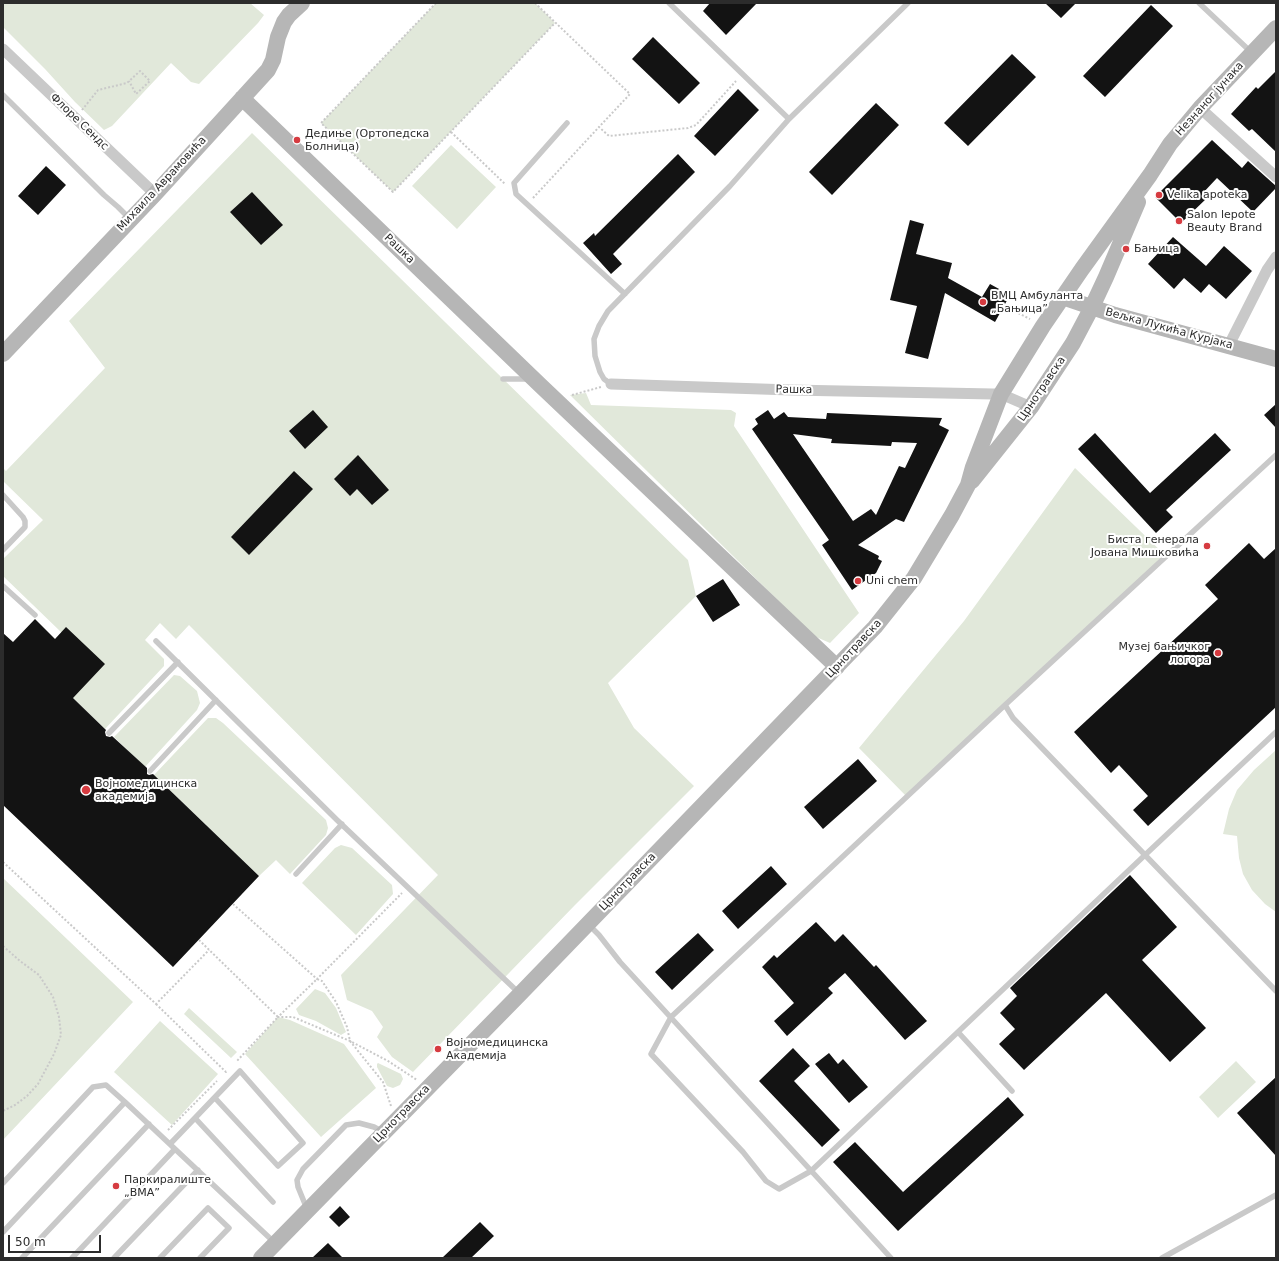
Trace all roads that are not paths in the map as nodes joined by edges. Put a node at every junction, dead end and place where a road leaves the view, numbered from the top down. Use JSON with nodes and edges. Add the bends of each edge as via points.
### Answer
{"nodes":[{"id":1,"x":302,"y":3,"type":"edge"},
{"id":2,"x":669,"y":3,"type":"edge"},
{"id":3,"x":908,"y":3,"type":"edge"},
{"id":4,"x":1199,"y":3,"type":"edge"},
{"id":5,"x":1276,"y":28,"type":"edge"},
{"id":6,"x":3,"y":49,"type":"edge"},
{"id":7,"x":1252,"y":52,"type":"junction"},
{"id":8,"x":3,"y":95,"type":"edge"},
{"id":9,"x":242,"y":98,"type":"junction"},
{"id":10,"x":1200,"y":108,"type":"junction"},
{"id":11,"x":789,"y":119,"type":"junction"},
{"id":12,"x":567,"y":124,"type":"dead end"},
{"id":13,"x":1150,"y":175,"type":"junction"},
{"id":14,"x":1276,"y":177,"type":"edge"},
{"id":15,"x":155,"y":194,"type":"junction"},
{"id":16,"x":130,"y":219,"type":"junction"},
{"id":17,"x":1276,"y":258,"type":"edge"},
{"id":18,"x":625,"y":294,"type":"junction"},
{"id":19,"x":1062,"y":296,"type":"junction"},
{"id":20,"x":1092,"y":308,"type":"junction"},
{"id":21,"x":1228,"y":346,"type":"junction"},
{"id":22,"x":3,"y":354,"type":"edge"},
{"id":23,"x":1276,"y":359,"type":"edge"},
{"id":24,"x":503,"y":379,"type":"dead end"},
{"id":25,"x":534,"y":379,"type":"junction"},
{"id":26,"x":611,"y":384,"type":"joint"},
{"id":27,"x":1001,"y":394,"type":"junction"},
{"id":28,"x":1031,"y":407,"type":"junction"},
{"id":29,"x":1276,"y":455,"type":"edge"},
{"id":30,"x":968,"y":485,"type":"junction"},
{"id":31,"x":3,"y":496,"type":"edge"},
{"id":32,"x":3,"y":550,"type":"edge"},
{"id":33,"x":3,"y":586,"type":"edge"},
{"id":34,"x":34,"y":615,"type":"dead end"},
{"id":35,"x":156,"y":641,"type":"dead end"},
{"id":36,"x":178,"y":662,"type":"junction"},
{"id":37,"x":838,"y":667,"type":"junction"},
{"id":38,"x":216,"y":700,"type":"junction"},
{"id":39,"x":1005,"y":705,"type":"junction"},
{"id":40,"x":1276,"y":732,"type":"edge"},
{"id":41,"x":109,"y":733,"type":"dead end"},
{"id":42,"x":150,"y":771,"type":"dead end"},
{"id":43,"x":342,"y":824,"type":"junction"},
{"id":44,"x":1145,"y":855,"type":"junction"},
{"id":45,"x":296,"y":874,"type":"dead end"},
{"id":46,"x":588,"y":924,"type":"junction"},
{"id":47,"x":1276,"y":991,"type":"edge"},
{"id":48,"x":520,"y":994,"type":"junction"},
{"id":49,"x":671,"y":1017,"type":"junction"},
{"id":50,"x":958,"y":1032,"type":"junction"},
{"id":51,"x":1012,"y":1091,"type":"dead end"},
{"id":52,"x":214,"y":1098,"type":"junction"},
{"id":53,"x":126,"y":1102,"type":"junction"},
{"id":54,"x":195,"y":1118,"type":"junction"},
{"id":55,"x":149,"y":1124,"type":"junction"},
{"id":56,"x":385,"y":1133,"type":"junction"},
{"id":57,"x":170,"y":1144,"type":"junction"},
{"id":58,"x":176,"y":1149,"type":"junction"},
{"id":59,"x":198,"y":1170,"type":"junction"},
{"id":60,"x":811,"y":1171,"type":"junction"},
{"id":61,"x":3,"y":1183,"type":"edge"},
{"id":62,"x":1276,"y":1195,"type":"edge"},
{"id":63,"x":273,"y":1202,"type":"dead end"},
{"id":64,"x":307,"y":1210,"type":"junction"},
{"id":65,"x":3,"y":1232,"type":"edge"},
{"id":66,"x":276,"y":1243,"type":"junction"},
{"id":67,"x":22,"y":1258,"type":"edge"},
{"id":68,"x":72,"y":1258,"type":"edge"},
{"id":69,"x":114,"y":1258,"type":"edge"},
{"id":70,"x":160,"y":1258,"type":"edge"},
{"id":71,"x":200,"y":1258,"type":"edge"},
{"id":72,"x":261,"y":1258,"type":"edge"},
{"id":73,"x":891,"y":1258,"type":"edge"},
{"id":74,"x":1162,"y":1258,"type":"edge"}],
"edges":[{"from":1,"to":9,"type":"main road","name":"Михаила Аврамовића","via":[[284,22],[271,66]]},
{"from":2,"to":11,"type":"lane"},
{"from":3,"to":11,"type":"lane"},
{"from":4,"to":7,"type":"lane"},
{"from":5,"to":7,"type":"main road","name":"Незнаног јунака"},
{"from":6,"to":15,"type":"street","name":"Флоре Сендс"},
{"from":7,"to":10,"type":"main road","name":"Незнаног јунака"},
{"from":8,"to":16,"type":"lane"},
{"from":9,"to":15,"type":"main road","name":"Михаила Аврамовића"},
{"from":9,"to":25,"type":"main road","name":"Рашка"},
{"from":10,"to":13,"type":"main road","name":"Незнаног јунака","via":[[1170,144]]},
{"from":10,"to":14,"type":"street"},
{"from":11,"to":18,"type":"lane","via":[[730,186]]},
{"from":12,"to":18,"type":"lane","via":[[514,183],[516,194]]},
{"from":13,"to":19,"type":"main road","name":"Незнаног јунака"},
{"from":13,"to":20,"type":"main road","name":"Незнаног јунака"},
{"from":15,"to":16,"type":"main road","name":"Михаила Аврамовића"},
{"from":16,"to":22,"type":"main road","name":"Михаила Аврамовића"},
{"from":17,"to":21,"type":"street","via":[[1267,270]]},
{"from":18,"to":26,"type":"lane","via":[[608,311],[594,339],[595,356],[600,372]]},
{"from":19,"to":20,"type":"main road","name":"Вељка Лукића Курјака"},
{"from":19,"to":27,"type":"main road","name":"Црнотравска"},
{"from":20,"to":21,"type":"main road","name":"Вељка Лукића Курјака"},
{"from":20,"to":28,"type":"main road","name":"Црнотравска","via":[[1073,343]]},
{"from":21,"to":23,"type":"main road","name":"Вељка Лукића Курјака"},
{"from":24,"to":25,"type":"lane"},
{"from":25,"to":37,"type":"main road","name":"Рашка"},
{"from":26,"to":27,"type":"street","name":"Рашка"},
{"from":27,"to":28,"type":"street","name":"Рашка"},
{"from":27,"to":30,"type":"main road","name":"Црнотравска"},
{"from":28,"to":30,"type":"main road","name":"Црнотравска"},
{"from":29,"to":39,"type":"lane"},
{"from":30,"to":37,"type":"main road","name":"Црнотравска","via":[[914,578],[875,627]]},
{"from":31,"to":32,"type":"lane","via":[[25,521],[25,527]]},
{"from":33,"to":34,"type":"lane"},
{"from":35,"to":36,"type":"lane"},
{"from":36,"to":38,"type":"lane"},
{"from":36,"to":41,"type":"lane"},
{"from":37,"to":46,"type":"main road","name":"Црнотравска"},
{"from":38,"to":42,"type":"lane"},
{"from":38,"to":43,"type":"lane"},
{"from":39,"to":44,"type":"lane","via":[[1013,718]]},
{"from":39,"to":49,"type":"lane"},
{"from":40,"to":44,"type":"lane"},
{"from":43,"to":45,"type":"lane"},
{"from":43,"to":48,"type":"lane"},
{"from":44,"to":47,"type":"lane"},
{"from":44,"to":50,"type":"lane"},
{"from":46,"to":48,"type":"main road","name":"Црнотравска"},
{"from":46,"to":49,"type":"lane"},
{"from":48,"to":56,"type":"main road","name":"Црнотравска"},
{"from":49,"to":60,"type":"lane"},
{"from":49,"to":60,"type":"lane","via":[[651,1054],[743,1152],[766,1181],[779,1189]]},
{"from":50,"to":51,"type":"lane"},
{"from":50,"to":60,"type":"lane"},
{"from":52,"to":52,"type":"lane","via":[[240,1071],[302,1143],[278,1166]]},
{"from":52,"to":54,"type":"lane"},
{"from":53,"to":55,"type":"lane"},
{"from":53,"to":61,"type":"lane","via":[[106,1085],[93,1087]]},
{"from":53,"to":65,"type":"lane"},
{"from":54,"to":57,"type":"lane"},
{"from":54,"to":63,"type":"lane"},
{"from":55,"to":57,"type":"lane"},
{"from":55,"to":67,"type":"lane"},
{"from":56,"to":64,"type":"main road","name":"Црнотравска"},
{"from":56,"to":64,"type":"lane","via":[[365,1124],[353,1123],[346,1126],[303,1169],[297,1180]]},
{"from":57,"to":58,"type":"lane"},
{"from":58,"to":59,"type":"lane"},
{"from":58,"to":68,"type":"lane"},
{"from":59,"to":66,"type":"lane"},
{"from":59,"to":69,"type":"lane"},
{"from":60,"to":73,"type":"lane"},
{"from":62,"to":74,"type":"lane"},
{"from":64,"to":66,"type":"main road","name":"Црнотравска"},
{"from":66,"to":72,"type":"main road","name":"Црнотравска"},
{"from":70,"to":71,"type":"lane","via":[[208,1208],[229,1228]]}]}
